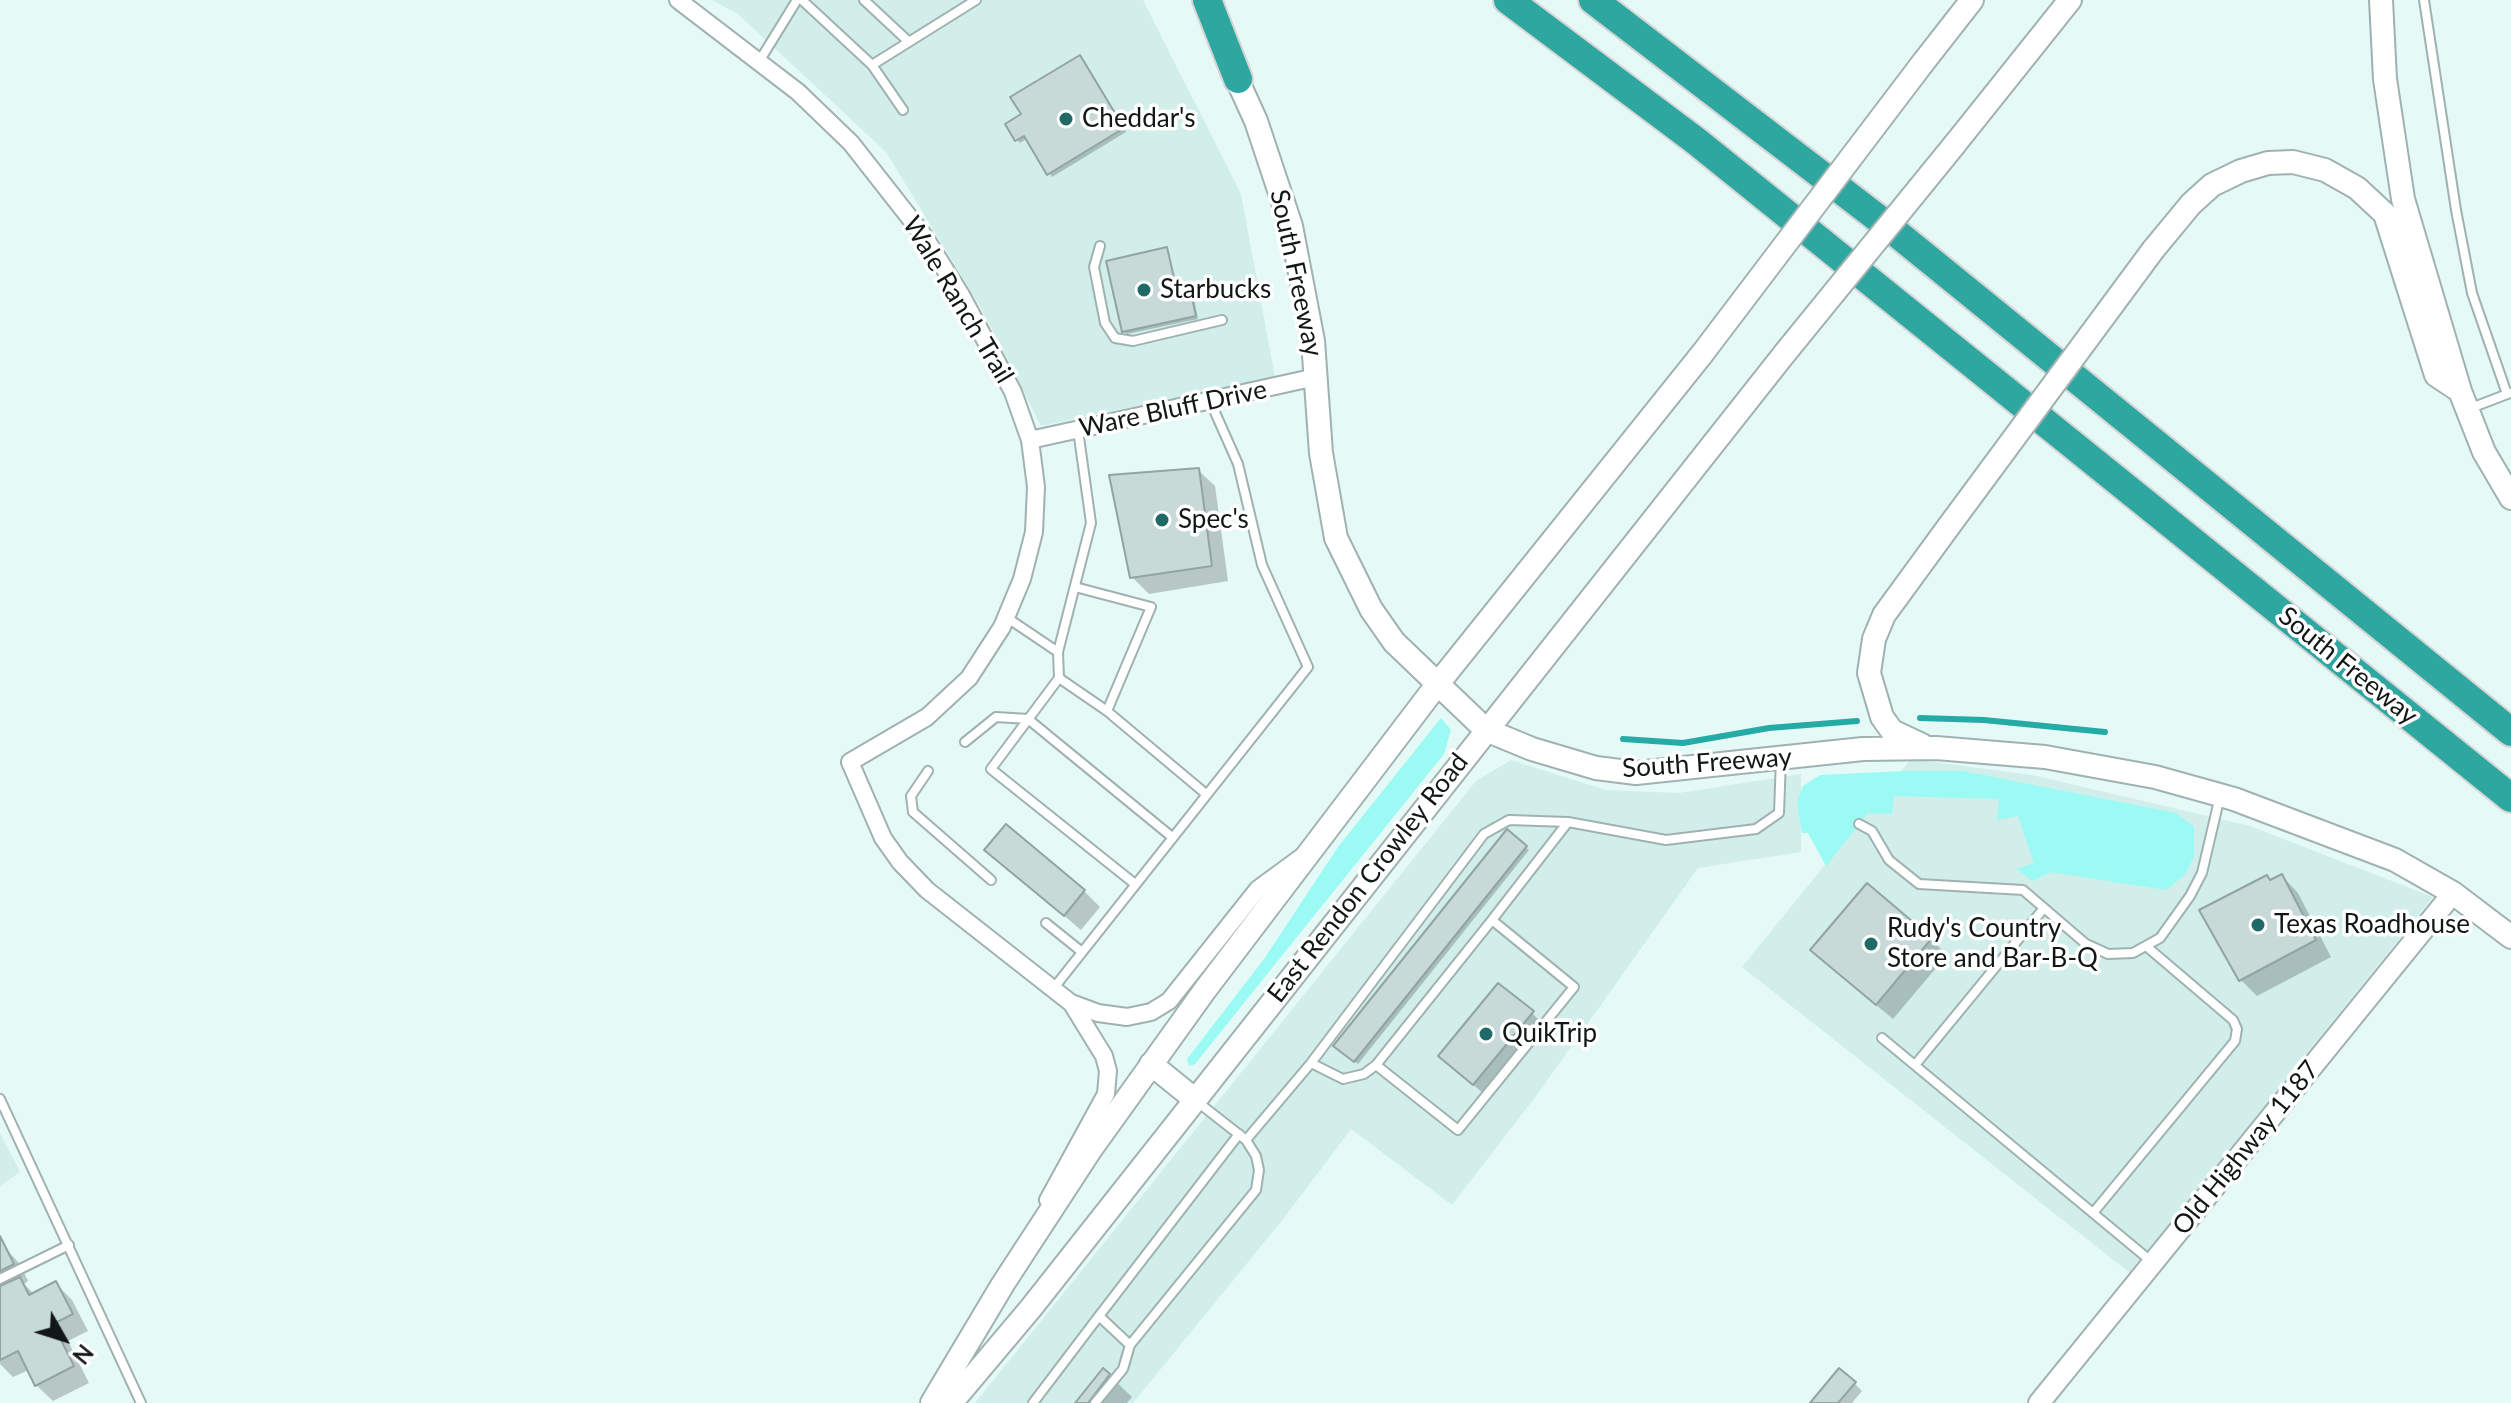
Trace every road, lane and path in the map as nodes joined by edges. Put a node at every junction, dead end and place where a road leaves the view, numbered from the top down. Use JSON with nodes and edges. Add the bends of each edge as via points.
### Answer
{"nodes":[{"id":1,"x":678,"y":0,"type":"edge"},
{"id":2,"x":800,"y":0,"type":"edge"},
{"id":3,"x":864,"y":0,"type":"edge"},
{"id":4,"x":976,"y":0,"type":"edge"},
{"id":5,"x":1195,"y":0,"type":"edge"},
{"id":6,"x":1207,"y":0,"type":"edge"},
{"id":7,"x":1508,"y":0,"type":"edge"},
{"id":8,"x":1593,"y":0,"type":"edge"},
{"id":9,"x":1972,"y":0,"type":"edge"},
{"id":10,"x":2070,"y":0,"type":"edge"},
{"id":11,"x":2381,"y":0,"type":"edge"},
{"id":12,"x":2424,"y":0,"type":"edge"},
{"id":13,"x":909,"y":42,"type":"junction"},
{"id":14,"x":760,"y":60,"type":"junction"},
{"id":15,"x":872,"y":65,"type":"junction"},
{"id":16,"x":1238,"y":79,"type":"junction"},
{"id":17,"x":903,"y":110,"type":"dead end"},
{"id":18,"x":1100,"y":246,"type":"dead end"},
{"id":19,"x":1222,"y":320,"type":"dead end"},
{"id":20,"x":1316,"y":377,"type":"junction"},
{"id":21,"x":2509,"y":393,"type":"edge"},
{"id":22,"x":2463,"y":400,"type":"junction"},
{"id":23,"x":1210,"y":401,"type":"junction"},
{"id":24,"x":1078,"y":429,"type":"junction"},
{"id":25,"x":1030,"y":440,"type":"junction"},
{"id":26,"x":2511,"y":498,"type":"edge"},
{"id":27,"x":1075,"y":587,"type":"junction"},
{"id":28,"x":1006,"y":617,"type":"junction"},
{"id":29,"x":1058,"y":652,"type":"junction"},
{"id":30,"x":1059,"y":678,"type":"junction"},
{"id":31,"x":1436,"y":686,"type":"junction"},
{"id":32,"x":1107,"y":711,"type":"junction"},
{"id":33,"x":1028,"y":719,"type":"junction"},
{"id":34,"x":1486,"y":730,"type":"junction"},
{"id":35,"x":2511,"y":732,"type":"edge"},
{"id":36,"x":965,"y":742,"type":"dead end"},
{"id":37,"x":1936,"y":748,"type":"junction"},
{"id":38,"x":1781,"y":758,"type":"junction"},
{"id":39,"x":928,"y":771,"type":"dead end"},
{"id":40,"x":1206,"y":794,"type":"junction"},
{"id":41,"x":2220,"y":795,"type":"junction"},
{"id":42,"x":2511,"y":798,"type":"edge"},
{"id":43,"x":1568,"y":822,"type":"junction"},
{"id":44,"x":1859,"y":824,"type":"dead end"},
{"id":45,"x":1172,"y":837,"type":"junction"},
{"id":46,"x":1309,"y":853,"type":"junction"},
{"id":47,"x":991,"y":880,"type":"dead end"},
{"id":48,"x":1135,"y":884,"type":"junction"},
{"id":49,"x":2453,"y":893,"type":"junction"},
{"id":50,"x":2044,"y":908,"type":"junction"},
{"id":51,"x":1492,"y":920,"type":"junction"},
{"id":52,"x":1046,"y":923,"type":"dead end"},
{"id":53,"x":2511,"y":937,"type":"edge"},
{"id":54,"x":2146,"y":946,"type":"junction"},
{"id":55,"x":1082,"y":952,"type":"junction"},
{"id":56,"x":1053,"y":989,"type":"junction"},
{"id":57,"x":1071,"y":1003,"type":"junction"},
{"id":58,"x":1882,"y":1038,"type":"dead end"},
{"id":59,"x":1311,"y":1063,"type":"junction"},
{"id":60,"x":1151,"y":1064,"type":"junction"},
{"id":61,"x":1376,"y":1065,"type":"junction"},
{"id":62,"x":1915,"y":1065,"type":"junction"},
{"id":63,"x":1193,"y":1098,"type":"junction"},
{"id":64,"x":0,"y":1099,"type":"edge"},
{"id":65,"x":1243,"y":1137,"type":"junction"},
{"id":66,"x":2093,"y":1213,"type":"junction"},
{"id":67,"x":1037,"y":1231,"type":"junction"},
{"id":68,"x":69,"y":1245,"type":"junction"},
{"id":69,"x":2153,"y":1263,"type":"junction"},
{"id":70,"x":0,"y":1279,"type":"edge"},
{"id":71,"x":1099,"y":1316,"type":"junction"},
{"id":72,"x":1130,"y":1345,"type":"junction"},
{"id":73,"x":140,"y":1400,"type":"edge"},
{"id":74,"x":127,"y":1403,"type":"edge"},
{"id":75,"x":932,"y":1403,"type":"edge"},
{"id":76,"x":951,"y":1403,"type":"edge"},
{"id":77,"x":1033,"y":1403,"type":"edge"},
{"id":78,"x":1095,"y":1403,"type":"edge"},
{"id":79,"x":2039,"y":1403,"type":"edge"}],
"edges":[{"from":1,"to":14,"type":"street","name":"Wale Ranch Trail"},
{"from":2,"to":14,"type":"lane"},
{"from":2,"to":15,"type":"lane"},
{"from":3,"to":13,"type":"lane"},
{"from":4,"to":13,"type":"lane"},
{"from":5,"to":16,"type":"main road","name":"South Freeway"},
{"from":6,"to":16,"type":"highway"},
{"from":7,"to":42,"type":"highway","name":"South Freeway","via":[[1708,150]]},
{"from":8,"to":35,"type":"highway","name":"South Freeway","via":[[1884,223]]},
{"from":9,"to":31,"type":"main road","bridge":true,"via":[[1702,354]]},
{"from":10,"to":34,"type":"main road","name":"East Rendon Crowley Road","bridge":true},
{"from":11,"to":22,"type":"main road","via":[[2385,79],[2403,199]]},
{"from":12,"to":21,"type":"lane","via":[[2472,293]]},
{"from":13,"to":15,"type":"lane"},
{"from":14,"to":25,"type":"street","name":"Wale Ranch Trail","via":[[851,143],[924,236],[1013,392]]},
{"from":15,"to":17,"type":"lane"},
{"from":16,"to":20,"type":"main road","name":"South Freeway","via":[[1291,226]]},
{"from":18,"to":19,"type":"lane","via":[[1094,267],[1105,323],[1115,338],[1133,341]]},
{"from":20,"to":23,"type":"street","name":"Ware Bluff Drive"},
{"from":20,"to":31,"type":"main road","name":"South Freeway","via":[[1324,483],[1336,538],[1371,609]]},
{"from":21,"to":22,"type":"lane"},
{"from":22,"to":26,"type":"main road","via":[[2484,452]]},
{"from":22,"to":37,"type":"main road","bridge":true,"via":[[2436,375],[2385,214],[2357,188],[2325,170],[2293,162],[2268,163],[2212,185],[2153,250],[1884,615],[1869,673],[1875,702],[1892,731]]},
{"from":23,"to":24,"type":"street","name":"Ware Bluff Drive"},
{"from":23,"to":40,"type":"lane","via":[[1238,464],[1262,565],[1308,667]]},
{"from":24,"to":25,"type":"street","name":"Ware Bluff Drive"},
{"from":24,"to":27,"type":"lane","via":[[1091,523]]},
{"from":25,"to":28,"type":"street","name":"Wale Ranch Trail","via":[[1034,532]]},
{"from":27,"to":29,"type":"lane"},
{"from":27,"to":32,"type":"lane","via":[[1151,607]]},
{"from":28,"to":29,"type":"lane"},
{"from":28,"to":56,"type":"street","name":"Wale Ranch Trail","via":[[969,678],[927,717],[850,762],[883,838],[900,862],[927,890]]},
{"from":29,"to":30,"type":"lane"},
{"from":30,"to":32,"type":"lane"},
{"from":30,"to":33,"type":"lane"},
{"from":31,"to":34,"type":"main road","name":"South Freeway"},
{"from":31,"to":46,"type":"main road"},
{"from":32,"to":40,"type":"lane"},
{"from":33,"to":36,"type":"lane","via":[[996,717]]},
{"from":33,"to":45,"type":"lane"},
{"from":33,"to":48,"type":"lane","via":[[991,769]]},
{"from":34,"to":38,"type":"main road","name":"South Freeway","via":[[1596,768],[1636,773]]},
{"from":34,"to":63,"type":"main road","name":"East Rendon Crowley Road"},
{"from":37,"to":38,"type":"main road","name":"South Freeway"},
{"from":37,"to":41,"type":"main road","name":"South Freeway","via":[[2045,757]]},
{"from":38,"to":43,"type":"lane","via":[[1779,813],[1756,829],[1666,840]]},
{"from":39,"to":47,"type":"lane","via":[[911,796],[913,812]]},
{"from":40,"to":45,"type":"lane"},
{"from":41,"to":49,"type":"main road","name":"South Freeway","via":[[2395,860]]},
{"from":41,"to":54,"type":"lane","via":[[2202,873],[2160,938]]},
{"from":43,"to":51,"type":"lane"},
{"from":43,"to":59,"type":"lane","via":[[1509,820],[1484,834]]},
{"from":44,"to":50,"type":"lane","via":[[1872,831],[1889,860],[1919,884],[2023,890]]},
{"from":45,"to":48,"type":"lane"},
{"from":46,"to":57,"type":"street","via":[[1258,889],[1169,1001],[1127,1017]]},
{"from":46,"to":60,"type":"main road"},
{"from":48,"to":55,"type":"lane"},
{"from":49,"to":53,"type":"main road","name":"South Freeway"},
{"from":49,"to":69,"type":"street","name":"Old Highway 1187"},
{"from":50,"to":54,"type":"lane","via":[[2086,944],[2108,954],[2133,953]]},
{"from":50,"to":62,"type":"lane"},
{"from":51,"to":61,"type":"lane"},
{"from":51,"to":61,"type":"lane","via":[[1574,987],[1458,1130]]},
{"from":52,"to":55,"type":"lane"},
{"from":54,"to":66,"type":"lane","via":[[2233,1020],[2235,1041]]},
{"from":55,"to":56,"type":"lane"},
{"from":56,"to":57,"type":"street"},
{"from":57,"to":67,"type":"street","via":[[1104,1056],[1106,1094],[1057,1181]]},
{"from":58,"to":62,"type":"lane"},
{"from":59,"to":61,"type":"lane","via":[[1343,1079]]},
{"from":59,"to":65,"type":"lane"},
{"from":60,"to":63,"type":"main road"},
{"from":60,"to":67,"type":"main road"},
{"from":62,"to":66,"type":"lane"},
{"from":63,"to":65,"type":"lane"},
{"from":63,"to":76,"type":"main road","name":"East Rendon Crowley Road"},
{"from":64,"to":68,"type":"lane"},
{"from":65,"to":71,"type":"lane"},
{"from":65,"to":72,"type":"lane","via":[[1256,1156],[1256,1190]]},
{"from":66,"to":69,"type":"lane"},
{"from":67,"to":75,"type":"main road"},
{"from":68,"to":70,"type":"lane"},
{"from":68,"to":73,"type":"lane"},
{"from":69,"to":79,"type":"street","name":"Old Highway 1187"},
{"from":71,"to":72,"type":"lane"},
{"from":71,"to":77,"type":"lane"},
{"from":72,"to":78,"type":"lane","via":[[1123,1369]]},
{"from":73,"to":74,"type":"lane"}]}
